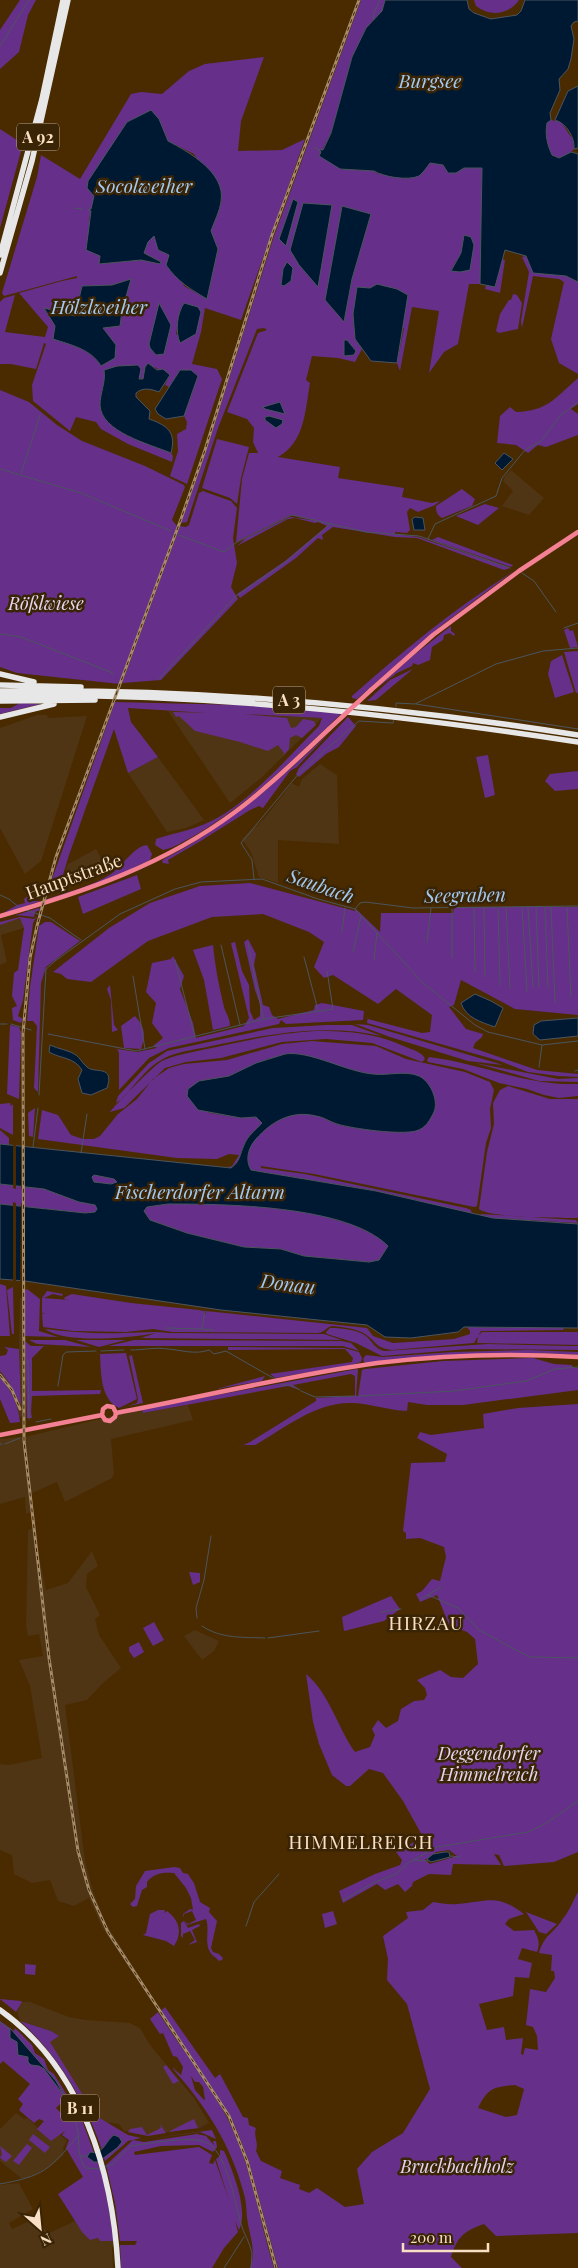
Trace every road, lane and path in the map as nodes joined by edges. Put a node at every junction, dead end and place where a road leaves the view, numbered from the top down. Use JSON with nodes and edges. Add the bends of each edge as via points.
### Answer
{"nodes":[{"id":1,"x":63,"y":0,"type":"edge"},
{"id":2,"x":68,"y":0,"type":"edge"},
{"id":3,"x":0,"y":255,"type":"edge"},
{"id":4,"x":0,"y":273,"type":"edge"},
{"id":5,"x":578,"y":532,"type":"edge"},
{"id":6,"x":0,"y":674,"type":"edge"},
{"id":7,"x":0,"y":685,"type":"edge"},
{"id":8,"x":48,"y":685,"type":"junction"},
{"id":9,"x":0,"y":690,"type":"edge"},
{"id":10,"x":87,"y":691,"type":"junction"},
{"id":11,"x":0,"y":696,"type":"edge"},
{"id":12,"x":134,"y":698,"type":"junction"},
{"id":13,"x":0,"y":701,"type":"edge"},
{"id":14,"x":65,"y":701,"type":"junction"},
{"id":15,"x":394,"y":714,"type":"junction"},
{"id":16,"x":0,"y":717,"type":"edge"},
{"id":17,"x":578,"y":735,"type":"edge"},
{"id":18,"x":578,"y":742,"type":"edge"},
{"id":19,"x":0,"y":916,"type":"edge"},
{"id":20,"x":578,"y":1357,"type":"edge"},
{"id":21,"x":116,"y":1412,"type":"junction"},
{"id":22,"x":102,"y":1415,"type":"junction"},
{"id":23,"x":0,"y":1435,"type":"edge"},
{"id":24,"x":0,"y":2010,"type":"edge"},
{"id":25,"x":118,"y":2268,"type":"edge"}],
"edges":[{"from":1,"to":3,"type":"highway","number":"A 92","via":[[35,126]]},
{"from":2,"to":4,"type":"highway","number":"A 92","via":[[34,153]]},
{"from":5,"to":19,"type":"main road","name":"Hauptstraße","bridge":true,"via":[[433,634],[235,812],[115,880]]},
{"from":6,"to":8,"type":"highway"},
{"from":7,"to":8,"type":"highway","number":"A 3"},
{"from":8,"to":10,"type":"highway","number":"A 3"},
{"from":9,"to":10,"type":"highway","number":"A 3"},
{"from":10,"to":15,"type":"highway","number":"A 3","via":[[288,700]]},
{"from":11,"to":12,"type":"highway","number":"A 3"},
{"from":12,"to":14,"type":"highway","number":"A 3"},
{"from":12,"to":15,"type":"highway","number":"A 3"},
{"from":13,"to":14,"type":"highway","number":"A 3"},
{"from":14,"to":16,"type":"highway","number":"A 3"},
{"from":15,"to":17,"type":"highway","number":"A 3"},
{"from":15,"to":18,"type":"highway","number":"A 3"},
{"from":20,"to":21,"type":"main road","via":[[470,1356],[380,1363]]},
{"from":21,"to":22,"type":"main road","via":[[110,1421]]},
{"from":21,"to":22,"type":"main road","via":[[107,1406],[102,1409]]},
{"from":22,"to":23,"type":"main road"},
{"from":24,"to":25,"type":"highway","number":"B 11","via":[[34,2038],[58,2069],[79,2106],[105,2174]]}]}
